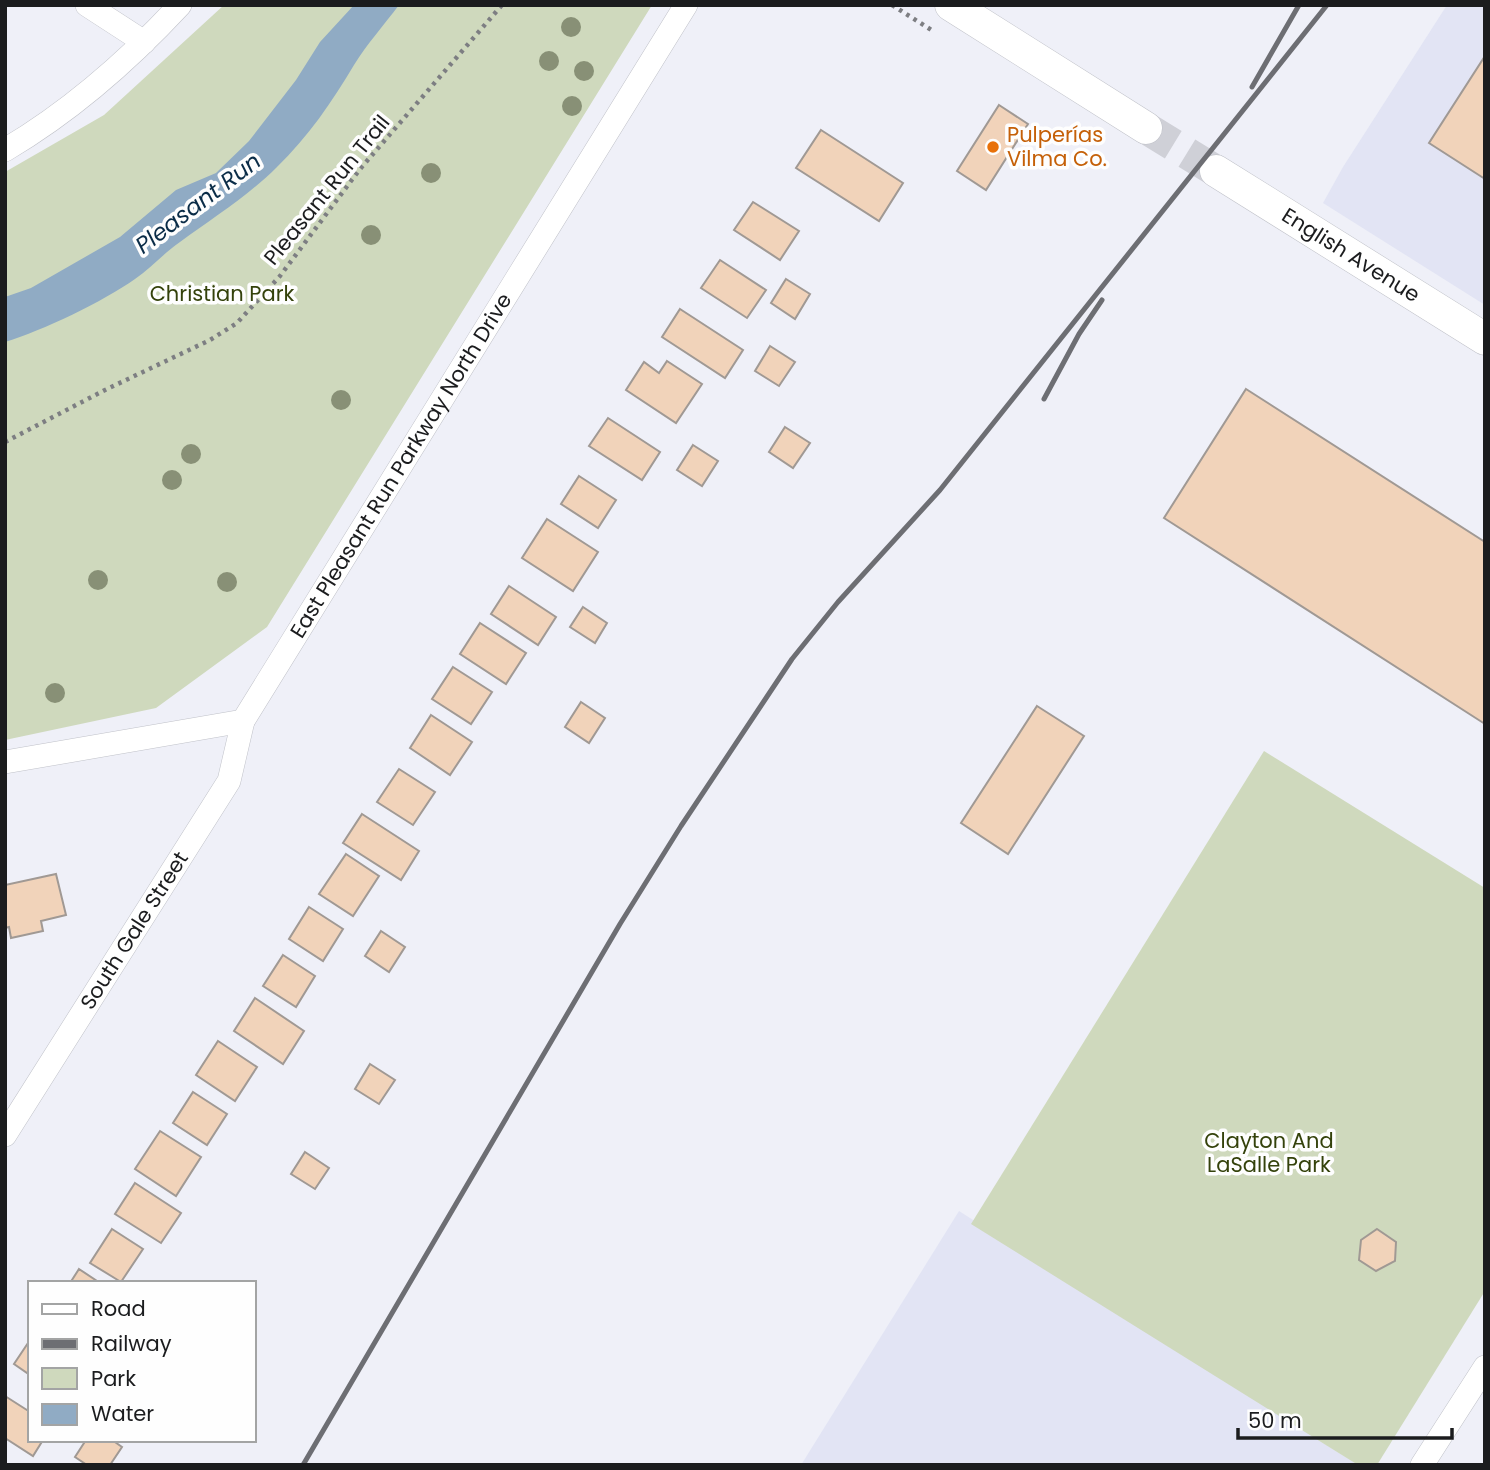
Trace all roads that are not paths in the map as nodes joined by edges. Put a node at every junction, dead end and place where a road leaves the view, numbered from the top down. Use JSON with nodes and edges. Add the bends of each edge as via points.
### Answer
{"nodes":[{"id":1,"x":87,"y":5,"type":"edge"},
{"id":2,"x":180,"y":5,"type":"edge"},
{"id":3,"x":686,"y":5,"type":"edge"},
{"id":4,"x":951,"y":5,"type":"edge"},
{"id":5,"x":144,"y":42,"type":"junction"},
{"id":6,"x":1146,"y":128,"type":"tunnel mouth"},
{"id":7,"x":5,"y":150,"type":"edge"},
{"id":8,"x":1216,"y":171,"type":"tunnel mouth"},
{"id":9,"x":1485,"y":339,"type":"edge"},
{"id":10,"x":243,"y":721,"type":"junction"},
{"id":11,"x":5,"y":762,"type":"edge"},
{"id":12,"x":5,"y":1135,"type":"edge"},
{"id":13,"x":1485,"y":1367,"type":"edge"},
{"id":14,"x":1422,"y":1465,"type":"edge"}],
"edges":[{"from":1,"to":5,"type":"street"},
{"from":2,"to":5,"type":"street"},
{"from":3,"to":10,"type":"street","name":"East Pleasant Run Parkway North Drive"},
{"from":4,"to":6,"type":"main road"},
{"from":5,"to":7,"type":"street","via":[[76,102]]},
{"from":8,"to":9,"type":"main road","name":"English Avenue"},
{"from":10,"to":11,"type":"street"},
{"from":10,"to":12,"type":"street","name":"South Gale Street","via":[[229,780]]},
{"from":13,"to":14,"type":"street"}]}
